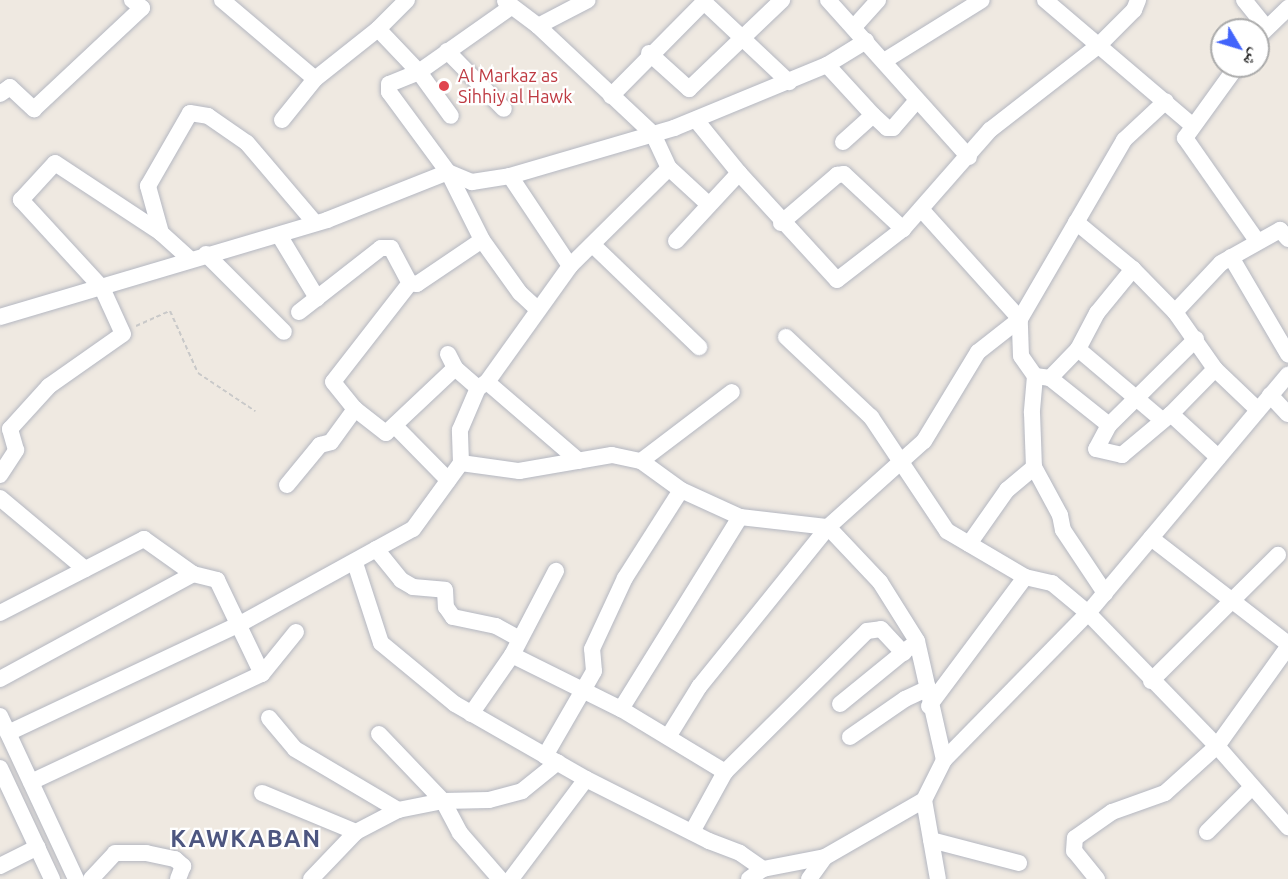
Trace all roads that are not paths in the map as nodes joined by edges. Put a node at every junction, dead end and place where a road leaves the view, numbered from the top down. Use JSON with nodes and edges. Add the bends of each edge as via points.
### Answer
{"nodes":[{"id":1,"x":132,"y":0,"type":"edge"},
{"id":2,"x":222,"y":0,"type":"edge"},
{"id":3,"x":408,"y":0,"type":"edge"},
{"id":4,"x":588,"y":0,"type":"edge"},
{"id":5,"x":782,"y":0,"type":"edge"},
{"id":6,"x":828,"y":0,"type":"edge"},
{"id":7,"x":878,"y":0,"type":"edge"},
{"id":8,"x":982,"y":0,"type":"edge"},
{"id":9,"x":1045,"y":0,"type":"edge"},
{"id":10,"x":1138,"y":0,"type":"edge"},
{"id":11,"x":1244,"y":0,"type":"edge"},
{"id":12,"x":508,"y":4,"type":"edge"},
{"id":13,"x":1288,"y":8,"type":"edge"},
{"id":14,"x":1254,"y":18,"type":"edge"},
{"id":15,"x":1270,"y":25,"type":"edge"},
{"id":16,"x":538,"y":26,"type":"junction"},
{"id":17,"x":854,"y":27,"type":"junction"},
{"id":18,"x":378,"y":29,"type":"junction"},
{"id":19,"x":744,"y":36,"type":"junction"},
{"id":20,"x":866,"y":41,"type":"junction"},
{"id":21,"x":1098,"y":46,"type":"junction"},
{"id":22,"x":447,"y":51,"type":"junction"},
{"id":23,"x":649,"y":53,"type":"junction"},
{"id":24,"x":884,"y":61,"type":"junction"},
{"id":25,"x":827,"y":65,"type":"junction"},
{"id":26,"x":418,"y":72,"type":"junction"},
{"id":27,"x":1228,"y":78,"type":"edge"},
{"id":28,"x":315,"y":80,"type":"junction"},
{"id":29,"x":789,"y":82,"type":"junction"},
{"id":30,"x":0,"y":94,"type":"edge"},
{"id":31,"x":611,"y":96,"type":"junction"},
{"id":32,"x":1166,"y":101,"type":"junction"},
{"id":33,"x":916,"y":102,"type":"junction"},
{"id":34,"x":504,"y":109,"type":"dead end"},
{"id":35,"x":873,"y":115,"type":"junction"},
{"id":36,"x":451,"y":116,"type":"dead end"},
{"id":37,"x":282,"y":120,"type":"dead end"},
{"id":38,"x":696,"y":120,"type":"junction"},
{"id":39,"x":1193,"y":126,"type":"junction"},
{"id":40,"x":653,"y":134,"type":"junction"},
{"id":41,"x":843,"y":142,"type":"dead end"},
{"id":42,"x":969,"y":157,"type":"junction"},
{"id":43,"x":669,"y":168,"type":"junction"},
{"id":44,"x":448,"y":172,"type":"junction"},
{"id":45,"x":739,"y":173,"type":"junction"},
{"id":46,"x":510,"y":176,"type":"junction"},
{"id":47,"x":708,"y":204,"type":"junction"},
{"id":48,"x":921,"y":209,"type":"junction"},
{"id":49,"x":1076,"y":222,"type":"junction"},
{"id":50,"x":315,"y":223,"type":"junction"},
{"id":51,"x":781,"y":223,"type":"junction"},
{"id":52,"x":903,"y":229,"type":"junction"},
{"id":53,"x":1285,"y":231,"type":"edge"},
{"id":54,"x":161,"y":233,"type":"junction"},
{"id":55,"x":279,"y":235,"type":"junction"},
{"id":56,"x":482,"y":240,"type":"junction"},
{"id":57,"x":676,"y":241,"type":"dead end"},
{"id":58,"x":1257,"y":241,"type":"junction"},
{"id":59,"x":594,"y":246,"type":"junction"},
{"id":60,"x":198,"y":256,"type":"junction"},
{"id":61,"x":1231,"y":257,"type":"junction"},
{"id":62,"x":570,"y":266,"type":"junction"},
{"id":63,"x":1133,"y":269,"type":"junction"},
{"id":64,"x":410,"y":283,"type":"junction"},
{"id":65,"x":102,"y":288,"type":"junction"},
{"id":66,"x":317,"y":298,"type":"junction"},
{"id":67,"x":537,"y":309,"type":"junction"},
{"id":68,"x":299,"y":312,"type":"dead end"},
{"id":69,"x":1175,"y":312,"type":"junction"},
{"id":70,"x":0,"y":317,"type":"edge"},
{"id":71,"x":1020,"y":319,"type":"junction"},
{"id":72,"x":284,"y":332,"type":"dead end"},
{"id":73,"x":786,"y":337,"type":"dead end"},
{"id":74,"x":1196,"y":339,"type":"junction"},
{"id":75,"x":699,"y":347,"type":"dead end"},
{"id":76,"x":1078,"y":349,"type":"junction"},
{"id":77,"x":1288,"y":354,"type":"edge"},
{"id":78,"x":1215,"y":369,"type":"junction"},
{"id":79,"x":1288,"y":375,"type":"edge"},
{"id":80,"x":1042,"y":377,"type":"junction"},
{"id":81,"x":483,"y":385,"type":"junction"},
{"id":82,"x":732,"y":392,"type":"dead end"},
{"id":83,"x":1270,"y":395,"type":"junction"},
{"id":84,"x":1136,"y":396,"type":"junction"},
{"id":85,"x":355,"y":409,"type":"junction"},
{"id":86,"x":1257,"y":409,"type":"junction"},
{"id":87,"x":1288,"y":414,"type":"edge"},
{"id":88,"x":1167,"y":417,"type":"junction"},
{"id":89,"x":1109,"y":425,"type":"junction"},
{"id":90,"x":395,"y":426,"type":"junction"},
{"id":91,"x":1218,"y":457,"type":"junction"},
{"id":92,"x":579,"y":460,"type":"junction"},
{"id":93,"x":641,"y":460,"type":"junction"},
{"id":94,"x":902,"y":462,"type":"junction"},
{"id":95,"x":461,"y":463,"type":"junction"},
{"id":96,"x":1034,"y":467,"type":"junction"},
{"id":97,"x":0,"y":474,"type":"edge"},
{"id":98,"x":448,"y":480,"type":"junction"},
{"id":99,"x":287,"y":485,"type":"dead end"},
{"id":100,"x":681,"y":490,"type":"junction"},
{"id":101,"x":0,"y":498,"type":"edge"},
{"id":102,"x":740,"y":517,"type":"junction"},
{"id":103,"x":828,"y":526,"type":"junction"},
{"id":104,"x":1150,"y":538,"type":"junction"},
{"id":105,"x":969,"y":544,"type":"junction"},
{"id":106,"x":376,"y":549,"type":"junction"},
{"id":107,"x":1278,"y":555,"type":"dead end"},
{"id":108,"x":355,"y":563,"type":"junction"},
{"id":109,"x":85,"y":569,"type":"junction"},
{"id":110,"x":556,"y":571,"type":"dead end"},
{"id":111,"x":193,"y":574,"type":"junction"},
{"id":112,"x":1025,"y":577,"type":"junction"},
{"id":113,"x":1105,"y":593,"type":"junction"},
{"id":114,"x":1232,"y":600,"type":"junction"},
{"id":115,"x":0,"y":613,"type":"edge"},
{"id":116,"x":1088,"y":613,"type":"junction"},
{"id":117,"x":240,"y":624,"type":"junction"},
{"id":118,"x":296,"y":632,"type":"dead end"},
{"id":119,"x":518,"y":638,"type":"junction"},
{"id":120,"x":917,"y":641,"type":"junction"},
{"id":121,"x":1288,"y":645,"type":"edge"},
{"id":122,"x":903,"y":653,"type":"junction"},
{"id":123,"x":512,"y":655,"type":"junction"},
{"id":124,"x":262,"y":674,"type":"junction"},
{"id":125,"x":0,"y":679,"type":"edge"},
{"id":126,"x":1151,"y":681,"type":"junction"},
{"id":127,"x":929,"y":688,"type":"junction"},
{"id":128,"x":582,"y":692,"type":"junction"},
{"id":129,"x":840,"y":704,"type":"dead end"},
{"id":130,"x":929,"y":706,"type":"junction"},
{"id":131,"x":621,"y":709,"type":"junction"},
{"id":132,"x":471,"y":714,"type":"junction"},
{"id":133,"x":0,"y":716,"type":"edge"},
{"id":134,"x":269,"y":718,"type":"dead end"},
{"id":135,"x":8,"y":733,"type":"junction"},
{"id":136,"x":379,"y":734,"type":"dead end"},
{"id":137,"x":668,"y":737,"type":"junction"},
{"id":138,"x":850,"y":737,"type":"dead end"},
{"id":139,"x":1218,"y":746,"type":"junction"},
{"id":140,"x":552,"y":759,"type":"junction"},
{"id":141,"x":944,"y":760,"type":"junction"},
{"id":142,"x":0,"y":768,"type":"edge"},
{"id":143,"x":725,"y":772,"type":"junction"},
{"id":144,"x":586,"y":779,"type":"junction"},
{"id":145,"x":32,"y":782,"type":"junction"},
{"id":146,"x":1251,"y":788,"type":"junction"},
{"id":147,"x":262,"y":793,"type":"dead end"},
{"id":148,"x":6,"y":795,"type":"edge"},
{"id":149,"x":924,"y":800,"type":"junction"},
{"id":150,"x":443,"y":801,"type":"junction"},
{"id":151,"x":398,"y":810,"type":"junction"},
{"id":152,"x":1288,"y":827,"type":"edge"},
{"id":153,"x":356,"y":832,"type":"junction"},
{"id":154,"x":692,"y":832,"type":"junction"},
{"id":155,"x":1207,"y":832,"type":"dead end"},
{"id":156,"x":931,"y":840,"type":"junction"},
{"id":157,"x":38,"y":847,"type":"junction"},
{"id":158,"x":825,"y":857,"type":"junction"},
{"id":159,"x":1019,"y":862,"type":"dead end"},
{"id":160,"x":0,"y":866,"type":"edge"},
{"id":161,"x":756,"y":874,"type":"edge"},
{"id":162,"x":1092,"y":877,"type":"edge"},
{"id":163,"x":52,"y":879,"type":"edge"},
{"id":164,"x":76,"y":879,"type":"edge"},
{"id":165,"x":91,"y":879,"type":"edge"},
{"id":166,"x":178,"y":879,"type":"edge"},
{"id":167,"x":311,"y":879,"type":"edge"},
{"id":168,"x":500,"y":879,"type":"edge"},
{"id":169,"x":511,"y":879,"type":"edge"},
{"id":170,"x":809,"y":879,"type":"edge"},
{"id":171,"x":938,"y":879,"type":"edge"}],
"edges":[{"from":1,"to":30,"type":"street","via":[[142,8],[34,109],[10,87]]},
{"from":2,"to":28,"type":"street"},
{"from":3,"to":18,"type":"street"},
{"from":4,"to":16,"type":"street"},
{"from":5,"to":19,"type":"street"},
{"from":6,"to":17,"type":"street"},
{"from":7,"to":17,"type":"street"},
{"from":8,"to":24,"type":"street"},
{"from":9,"to":21,"type":"street"},
{"from":10,"to":21,"type":"street","via":[[1134,10]]},
{"from":11,"to":14,"type":"street"},
{"from":12,"to":16,"type":"street"},
{"from":12,"to":22,"type":"street"},
{"from":13,"to":15,"type":"street"},
{"from":16,"to":31,"type":"street"},
{"from":17,"to":20,"type":"street"},
{"from":18,"to":26,"type":"street"},
{"from":18,"to":28,"type":"street"},
{"from":19,"to":23,"type":"street","via":[[704,2]]},
{"from":19,"to":23,"type":"street","via":[[689,89]]},
{"from":19,"to":29,"type":"street"},
{"from":20,"to":24,"type":"street"},
{"from":20,"to":25,"type":"street"},
{"from":21,"to":32,"type":"street"},
{"from":21,"to":42,"type":"street","via":[[990,130]]},
{"from":22,"to":26,"type":"street"},
{"from":22,"to":34,"type":"street"},
{"from":23,"to":31,"type":"street"},
{"from":24,"to":33,"type":"street"},
{"from":25,"to":29,"type":"street"},
{"from":25,"to":35,"type":"street"},
{"from":26,"to":36,"type":"street"},
{"from":26,"to":44,"type":"street","via":[[388,84],[389,92]]},
{"from":27,"to":39,"type":"street"},
{"from":28,"to":37,"type":"street"},
{"from":29,"to":38,"type":"street"},
{"from":31,"to":40,"type":"street"},
{"from":32,"to":39,"type":"street"},
{"from":32,"to":49,"type":"street","via":[[1124,140]]},
{"from":33,"to":35,"type":"street","via":[[893,128],[886,128]]},
{"from":33,"to":42,"type":"street"},
{"from":35,"to":41,"type":"street"},
{"from":38,"to":40,"type":"street"},
{"from":38,"to":45,"type":"street"},
{"from":39,"to":58,"type":"street","via":[[1185,138]]},
{"from":40,"to":43,"type":"street"},
{"from":40,"to":46,"type":"street"},
{"from":42,"to":48,"type":"street"},
{"from":43,"to":47,"type":"street"},
{"from":43,"to":59,"type":"street"},
{"from":44,"to":46,"type":"street","via":[[472,182]]},
{"from":44,"to":50,"type":"street"},
{"from":44,"to":56,"type":"street"},
{"from":45,"to":47,"type":"street"},
{"from":45,"to":51,"type":"street"},
{"from":46,"to":62,"type":"street"},
{"from":47,"to":57,"type":"street"},
{"from":48,"to":52,"type":"street"},
{"from":48,"to":71,"type":"street"},
{"from":49,"to":63,"type":"street"},
{"from":49,"to":71,"type":"street"},
{"from":50,"to":54,"type":"street","via":[[247,143],[208,116],[190,113],[148,186]]},
{"from":50,"to":55,"type":"street"},
{"from":51,"to":52,"type":"street","via":[[837,175],[844,174]]},
{"from":51,"to":52,"type":"street","via":[[837,280]]},
{"from":53,"to":58,"type":"street"},
{"from":54,"to":60,"type":"street"},
{"from":54,"to":65,"type":"street","via":[[55,163],[21,200]]},
{"from":55,"to":60,"type":"street"},
{"from":55,"to":66,"type":"street"},
{"from":56,"to":64,"type":"street","via":[[417,284]]},
{"from":56,"to":67,"type":"street","via":[[520,293]]},
{"from":58,"to":61,"type":"street"},
{"from":59,"to":62,"type":"street"},
{"from":59,"to":75,"type":"street"},
{"from":60,"to":65,"type":"street"},
{"from":60,"to":72,"type":"street"},
{"from":61,"to":69,"type":"street"},
{"from":61,"to":77,"type":"street"},
{"from":62,"to":67,"type":"street"},
{"from":63,"to":69,"type":"street"},
{"from":63,"to":76,"type":"street","via":[[1097,313]]},
{"from":64,"to":66,"type":"street","via":[[391,249],[381,248]]},
{"from":64,"to":85,"type":"street","via":[[333,382]]},
{"from":65,"to":70,"type":"street"},
{"from":65,"to":97,"type":"street","via":[[123,334],[49,386],[10,429],[16,450]]},
{"from":66,"to":68,"type":"street"},
{"from":67,"to":81,"type":"street"},
{"from":69,"to":74,"type":"street"},
{"from":71,"to":80,"type":"street","via":[[1021,356]]},
{"from":71,"to":94,"type":"street","via":[[978,352],[924,441]]},
{"from":73,"to":94,"type":"street","via":[[871,417]]},
{"from":74,"to":78,"type":"street"},
{"from":74,"to":84,"type":"street"},
{"from":76,"to":80,"type":"street"},
{"from":76,"to":84,"type":"street"},
{"from":78,"to":86,"type":"street"},
{"from":78,"to":88,"type":"street"},
{"from":79,"to":83,"type":"street"},
{"from":80,"to":89,"type":"street"},
{"from":80,"to":96,"type":"street"},
{"from":81,"to":90,"type":"street","via":[[451,361]]},
{"from":81,"to":92,"type":"street"},
{"from":81,"to":95,"type":"street","via":[[460,430]]},
{"from":82,"to":93,"type":"street"},
{"from":83,"to":86,"type":"street"},
{"from":83,"to":87,"type":"street"},
{"from":84,"to":88,"type":"street"},
{"from":84,"to":89,"type":"street"},
{"from":85,"to":90,"type":"street","via":[[386,432]]},
{"from":85,"to":99,"type":"street","via":[[331,442],[320,445]]},
{"from":86,"to":91,"type":"street"},
{"from":88,"to":89,"type":"street","via":[[1122,455],[1096,450]]},
{"from":88,"to":91,"type":"street"},
{"from":90,"to":98,"type":"street"},
{"from":91,"to":104,"type":"street"},
{"from":92,"to":93,"type":"street","via":[[612,455]]},
{"from":92,"to":95,"type":"street","via":[[519,471]]},
{"from":93,"to":100,"type":"street"},
{"from":94,"to":103,"type":"street"},
{"from":94,"to":105,"type":"street","via":[[947,531]]},
{"from":95,"to":98,"type":"street"},
{"from":96,"to":105,"type":"street","via":[[1007,490]]},
{"from":96,"to":113,"type":"street","via":[[1060,514],[1063,530]]},
{"from":98,"to":106,"type":"street","via":[[413,529]]},
{"from":100,"to":102,"type":"street"},
{"from":100,"to":128,"type":"street","via":[[625,578],[592,649],[594,671]]},
{"from":101,"to":109,"type":"street"},
{"from":102,"to":103,"type":"street"},
{"from":102,"to":131,"type":"street"},
{"from":103,"to":120,"type":"street","via":[[880,582]]},
{"from":103,"to":137,"type":"street","via":[[699,687]]},
{"from":104,"to":113,"type":"street"},
{"from":104,"to":114,"type":"street"},
{"from":105,"to":112,"type":"street"},
{"from":106,"to":108,"type":"street"},
{"from":106,"to":119,"type":"street","via":[[401,580],[413,587],[445,590],[446,607],[453,617],[496,626]]},
{"from":107,"to":114,"type":"street"},
{"from":108,"to":117,"type":"street"},
{"from":108,"to":132,"type":"street","via":[[381,643]]},
{"from":109,"to":111,"type":"street","via":[[144,539]]},
{"from":109,"to":115,"type":"street"},
{"from":110,"to":119,"type":"street"},
{"from":111,"to":117,"type":"street","via":[[217,580]]},
{"from":111,"to":125,"type":"street"},
{"from":112,"to":116,"type":"street","via":[[1052,583]]},
{"from":112,"to":130,"type":"street"},
{"from":113,"to":116,"type":"street"},
{"from":114,"to":121,"type":"street"},
{"from":114,"to":126,"type":"street"},
{"from":116,"to":126,"type":"street"},
{"from":116,"to":141,"type":"street"},
{"from":117,"to":124,"type":"street"},
{"from":117,"to":135,"type":"street"},
{"from":118,"to":124,"type":"street"},
{"from":119,"to":123,"type":"street"},
{"from":120,"to":122,"type":"street"},
{"from":120,"to":127,"type":"street"},
{"from":121,"to":139,"type":"street"},
{"from":122,"to":129,"type":"street"},
{"from":122,"to":143,"type":"street","via":[[881,629],[867,631]]},
{"from":123,"to":128,"type":"street"},
{"from":123,"to":132,"type":"street"},
{"from":124,"to":145,"type":"street"},
{"from":126,"to":139,"type":"street"},
{"from":127,"to":130,"type":"street"},
{"from":127,"to":138,"type":"street","via":[[905,699]]},
{"from":128,"to":131,"type":"street"},
{"from":128,"to":140,"type":"street"},
{"from":130,"to":141,"type":"street"},
{"from":131,"to":137,"type":"street"},
{"from":132,"to":140,"type":"street"},
{"from":133,"to":135,"type":"street"},
{"from":134,"to":151,"type":"street","via":[[295,749]]},
{"from":135,"to":145,"type":"street"},
{"from":136,"to":150,"type":"street"},
{"from":137,"to":143,"type":"street"},
{"from":139,"to":146,"type":"street"},
{"from":139,"to":162,"type":"street","via":[[1165,793],[1112,812],[1075,838],[1074,851]]},
{"from":140,"to":144,"type":"street"},
{"from":140,"to":150,"type":"street","via":[[522,791],[489,800]]},
{"from":141,"to":149,"type":"street"},
{"from":142,"to":148,"type":"street"},
{"from":143,"to":154,"type":"street"},
{"from":144,"to":154,"type":"street"},
{"from":144,"to":169,"type":"street"},
{"from":145,"to":164,"type":"street"},
{"from":146,"to":152,"type":"street"},
{"from":146,"to":155,"type":"street"},
{"from":147,"to":153,"type":"street"},
{"from":148,"to":157,"type":"street"},
{"from":149,"to":156,"type":"street"},
{"from":149,"to":158,"type":"street"},
{"from":150,"to":151,"type":"street"},
{"from":150,"to":168,"type":"street","via":[[460,833]]},
{"from":151,"to":153,"type":"street"},
{"from":153,"to":167,"type":"street"},
{"from":154,"to":161,"type":"street","via":[[740,853]]},
{"from":156,"to":159,"type":"street"},
{"from":156,"to":171,"type":"street"},
{"from":157,"to":160,"type":"street"},
{"from":157,"to":163,"type":"street"},
{"from":158,"to":161,"type":"street"},
{"from":158,"to":170,"type":"street"},
{"from":165,"to":166,"type":"street","via":[[116,853],[146,853],[175,859],[183,866]]}]}
